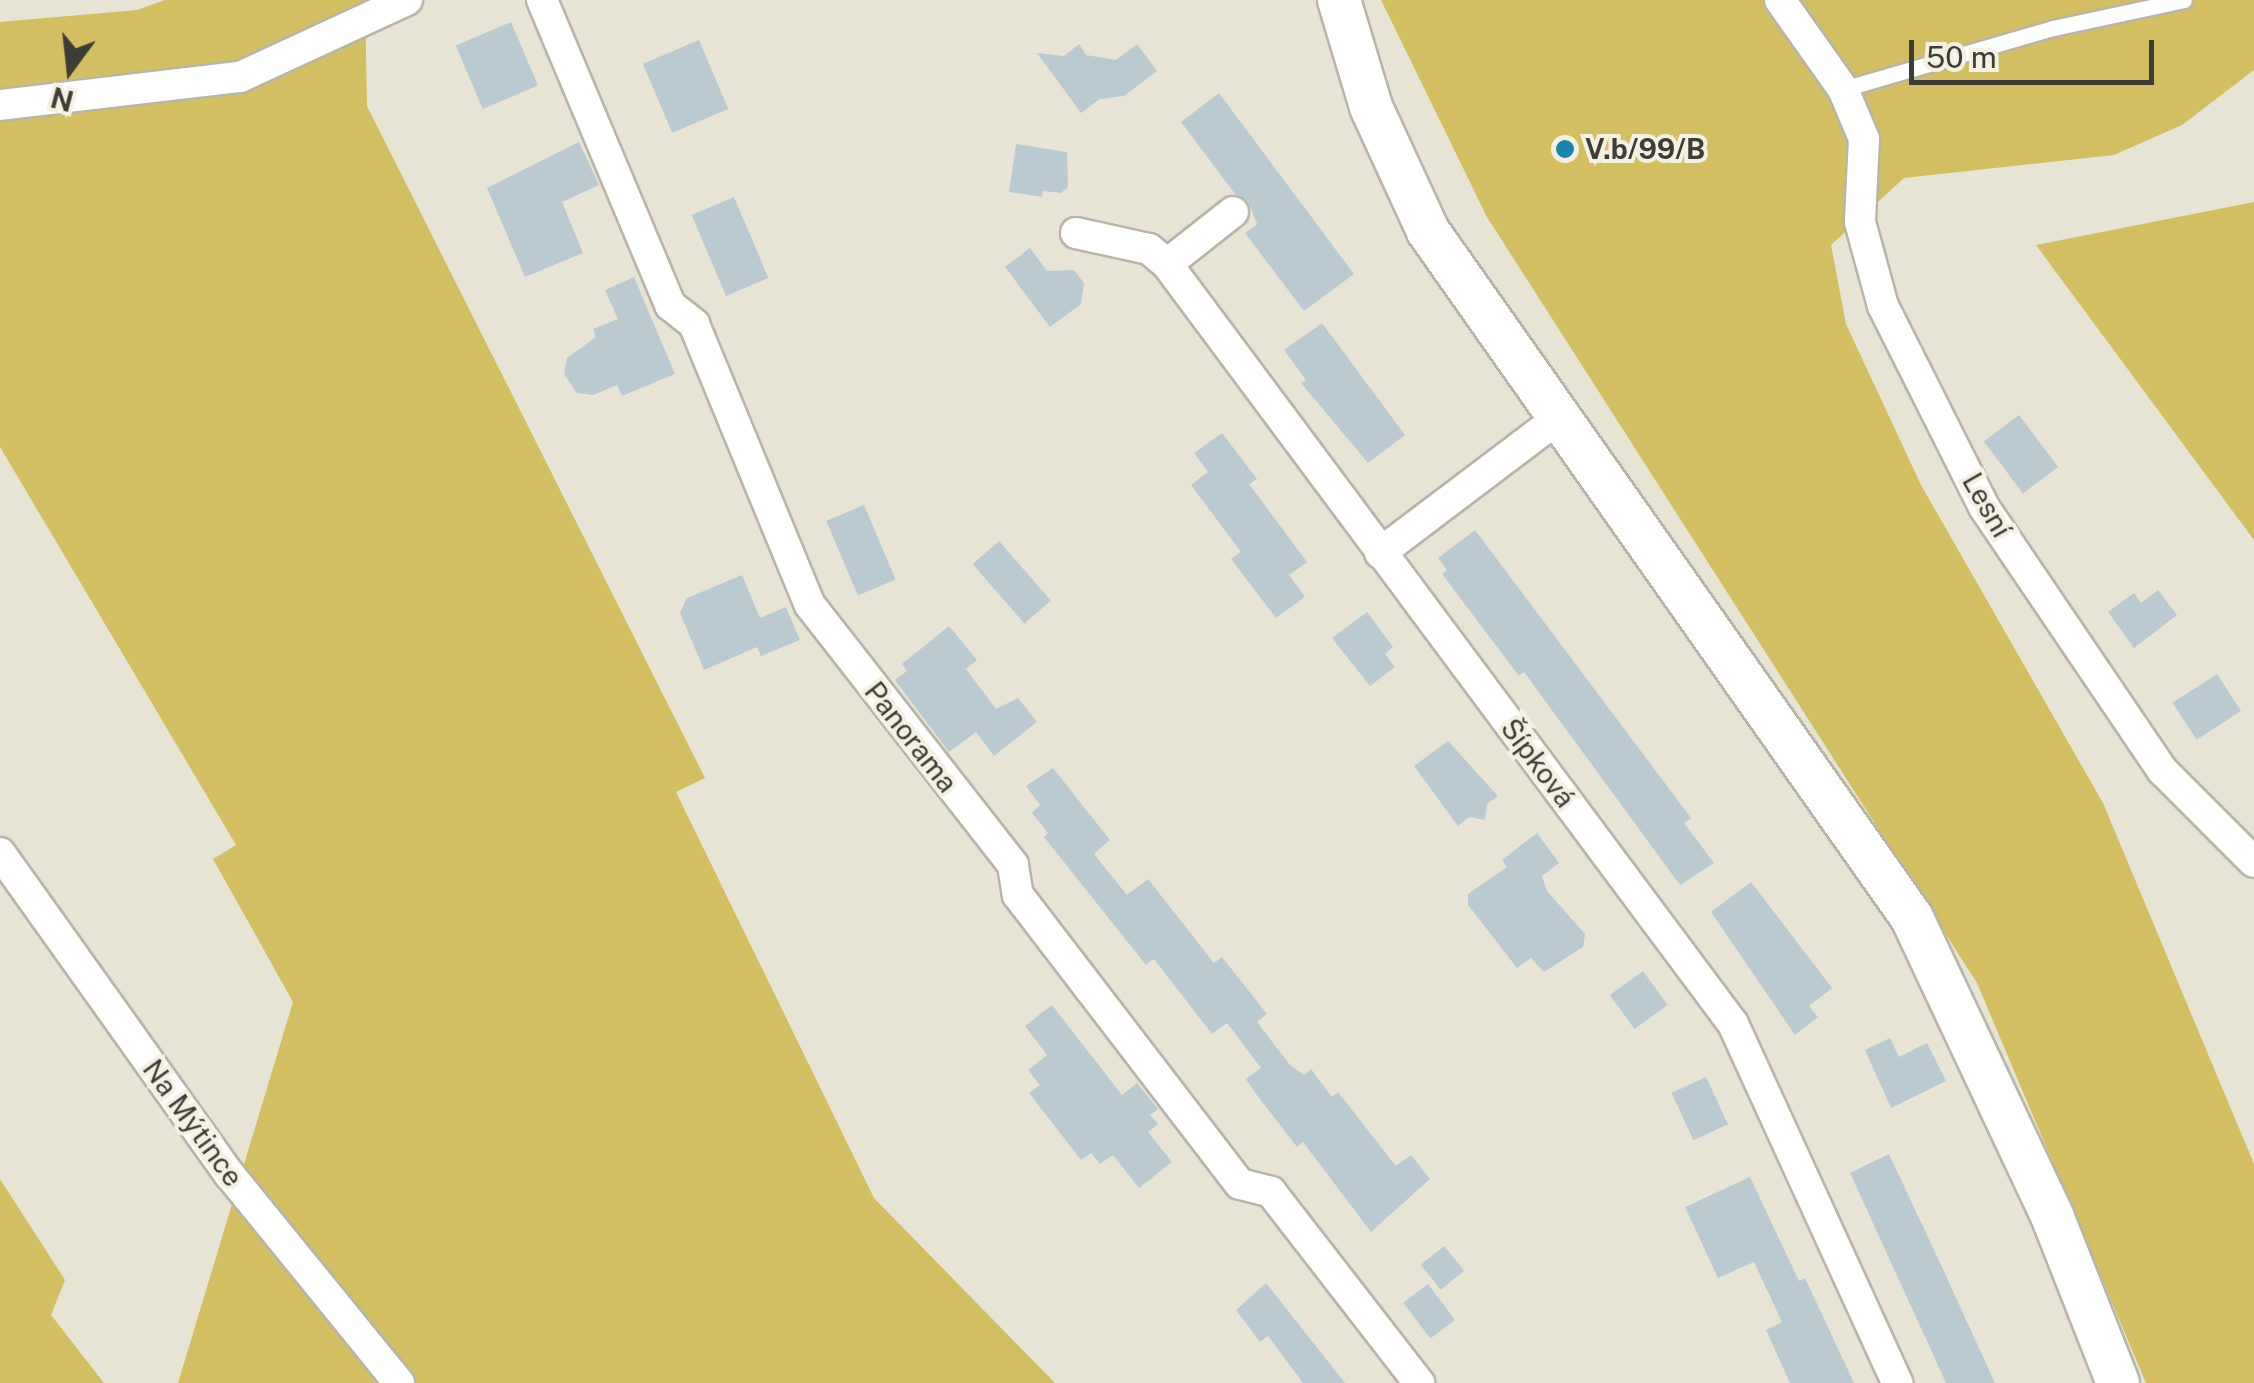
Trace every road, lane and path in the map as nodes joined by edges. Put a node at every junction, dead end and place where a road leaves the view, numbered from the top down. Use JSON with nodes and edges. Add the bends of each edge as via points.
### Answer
{"nodes":[{"id":1,"x":407,"y":0,"type":"edge"},
{"id":2,"x":542,"y":0,"type":"edge"},
{"id":3,"x":1339,"y":0,"type":"edge"},
{"id":4,"x":1780,"y":0,"type":"edge"},
{"id":5,"x":2184,"y":0,"type":"edge"},
{"id":6,"x":1843,"y":89,"type":"junction"},
{"id":7,"x":0,"y":105,"type":"edge"},
{"id":8,"x":1232,"y":212,"type":"dead end"},
{"id":9,"x":1076,"y":233,"type":"dead end"},
{"id":10,"x":1167,"y":264,"type":"junction"},
{"id":11,"x":1560,"y":417,"type":"junction"},
{"id":12,"x":1380,"y":553,"type":"junction"},
{"id":13,"x":0,"y":853,"type":"edge"},
{"id":14,"x":2254,"y":862,"type":"edge"},
{"id":15,"x":399,"y":1383,"type":"edge"},
{"id":16,"x":1419,"y":1383,"type":"edge"},
{"id":17,"x":1898,"y":1383,"type":"edge"},
{"id":18,"x":2118,"y":1383,"type":"edge"}],
"edges":[{"from":1,"to":7,"type":"street","via":[[240,77]]},
{"from":2,"to":16,"type":"street","name":"Panorama","via":[[670,305],[694,324],[810,605],[1013,865],[1018,895],[1240,1184],[1271,1192]]},
{"from":3,"to":11,"type":"street","via":[[1372,107],[1428,231]]},
{"from":4,"to":6,"type":"street","name":"Lesní"},
{"from":5,"to":6,"type":"lane","via":[[2053,28]]},
{"from":6,"to":14,"type":"street","name":"Lesní","via":[[1864,139],[1860,222],[1883,306],[1984,507],[2162,770]]},
{"from":8,"to":10,"type":"street"},
{"from":9,"to":10,"type":"street","name":"Šípková","via":[[1149,248]]},
{"from":10,"to":12,"type":"street","name":"Šípková"},
{"from":11,"to":12,"type":"street"},
{"from":11,"to":18,"type":"street","via":[[1912,918],[2053,1218]]},
{"from":12,"to":17,"type":"street","name":"Šípková","via":[[1734,1024]]},
{"from":13,"to":15,"type":"street","name":"Na Mýtince","via":[[230,1175]]}]}
